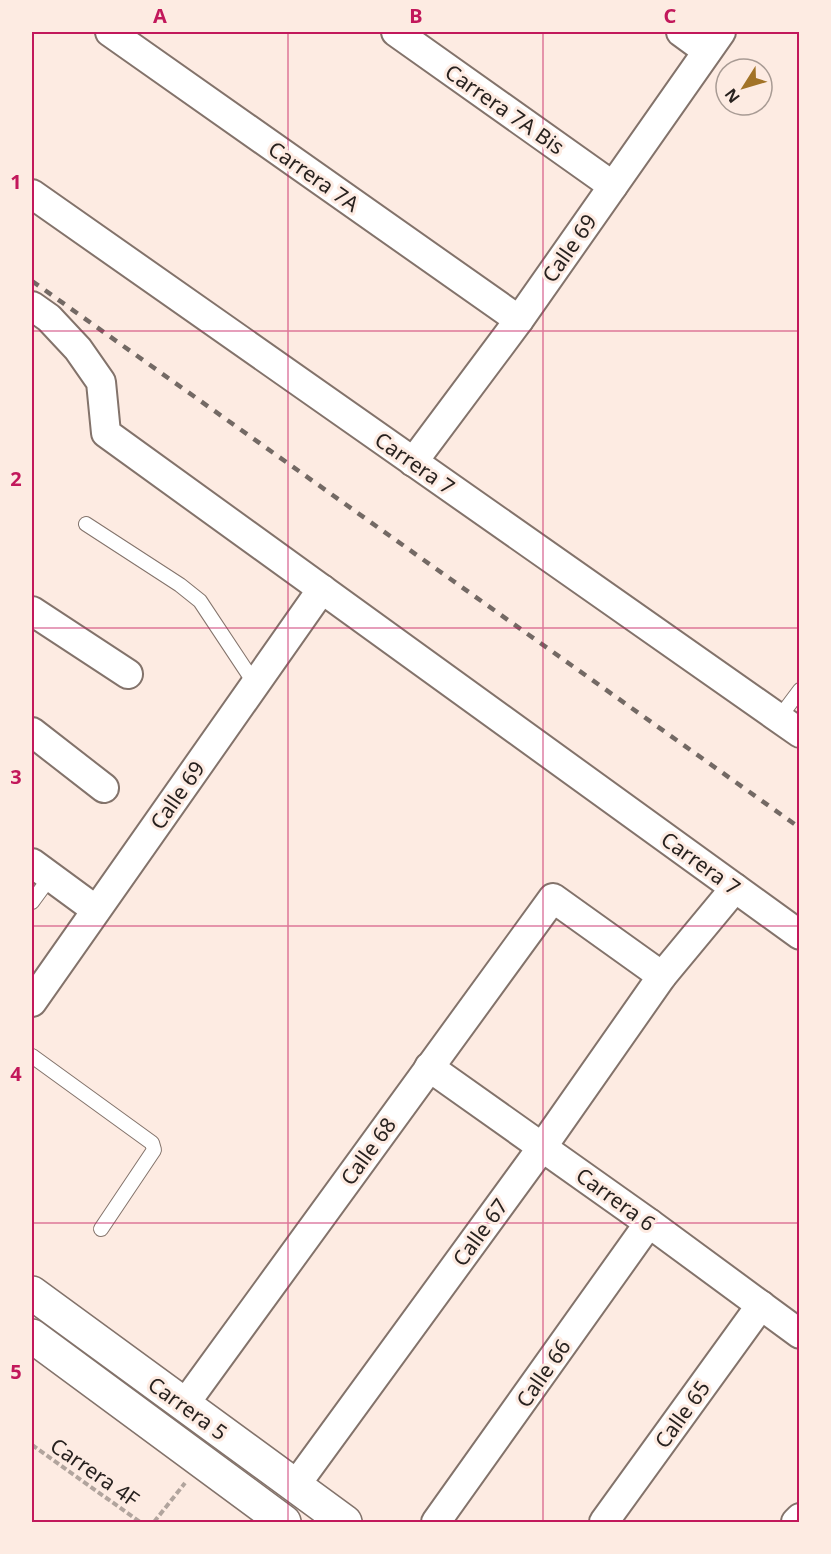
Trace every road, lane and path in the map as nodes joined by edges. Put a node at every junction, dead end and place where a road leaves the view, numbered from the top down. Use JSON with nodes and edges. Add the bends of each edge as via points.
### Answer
{"nodes":[{"id":1,"x":110,"y":32,"type":"edge"},
{"id":2,"x":396,"y":32,"type":"edge"},
{"id":3,"x":681,"y":32,"type":"edge"},
{"id":4,"x":714,"y":41,"type":"edge"},
{"id":5,"x":614,"y":186,"type":"junction"},
{"id":6,"x":32,"y":194,"type":"edge"},
{"id":7,"x":32,"y":306,"type":"edge"},
{"id":8,"x":519,"y":320,"type":"junction"},
{"id":9,"x":413,"y":462,"type":"junction"},
{"id":10,"x":86,"y":524,"type":"dead end"},
{"id":11,"x":322,"y":588,"type":"junction"},
{"id":12,"x":32,"y":611,"type":"edge"},
{"id":13,"x":128,"y":674,"type":"dead end"},
{"id":14,"x":255,"y":684,"type":"junction"},
{"id":15,"x":800,"y":690,"type":"edge"},
{"id":16,"x":789,"y":725,"type":"edge"},
{"id":17,"x":32,"y":732,"type":"edge"},
{"id":18,"x":104,"y":788,"type":"dead end"},
{"id":19,"x":41,"y":869,"type":"edge"},
{"id":20,"x":735,"y":888,"type":"junction"},
{"id":21,"x":32,"y":902,"type":"edge"},
{"id":22,"x":96,"y":910,"type":"junction"},
{"id":23,"x":800,"y":935,"type":"edge"},
{"id":24,"x":662,"y":976,"type":"junction"},
{"id":25,"x":32,"y":1002,"type":"edge"},
{"id":26,"x":32,"y":1056,"type":"edge"},
{"id":27,"x":429,"y":1067,"type":"junction"},
{"id":28,"x":543,"y":1146,"type":"junction"},
{"id":29,"x":649,"y":1222,"type":"junction"},
{"id":30,"x":101,"y":1229,"type":"dead end"},
{"id":31,"x":32,"y":1293,"type":"edge"},
{"id":32,"x":761,"y":1305,"type":"junction"},
{"id":33,"x":800,"y":1334,"type":"edge"},
{"id":34,"x":32,"y":1336,"type":"edge"},
{"id":35,"x":184,"y":1405,"type":"junction"},
{"id":36,"x":32,"y":1445,"type":"edge"},
{"id":37,"x":192,"y":1475,"type":"dead end"},
{"id":38,"x":295,"y":1486,"type":"junction"},
{"id":39,"x":800,"y":1518,"type":"edge"},
{"id":40,"x":140,"y":1522,"type":"edge"},
{"id":41,"x":154,"y":1522,"type":"edge"},
{"id":42,"x":284,"y":1522,"type":"edge"},
{"id":43,"x":345,"y":1522,"type":"edge"},
{"id":44,"x":436,"y":1522,"type":"edge"},
{"id":45,"x":604,"y":1522,"type":"edge"},
{"id":46,"x":796,"y":1522,"type":"edge"}],
"edges":[{"from":1,"to":8,"type":"street","name":"Carrera 7A"},
{"from":2,"to":5,"type":"street","name":"Carrera 7A Bis"},
{"from":3,"to":4,"type":"street"},
{"from":4,"to":5,"type":"street","name":"Calle 69"},
{"from":5,"to":8,"type":"street","name":"Calle 69"},
{"from":6,"to":9,"type":"street","name":"Carrera 7"},
{"from":7,"to":11,"type":"street","name":"Carrera 7","via":[[49,318],[102,382],[106,433]]},
{"from":8,"to":9,"type":"street","name":"Calle 69"},
{"from":9,"to":16,"type":"street","name":"Carrera 7"},
{"from":10,"to":14,"type":"lane","via":[[200,601]]},
{"from":11,"to":14,"type":"street","name":"Calle 69"},
{"from":11,"to":20,"type":"street","name":"Carrera 7"},
{"from":12,"to":13,"type":"street"},
{"from":14,"to":22,"type":"street","name":"Calle 69"},
{"from":15,"to":16,"type":"lane"},
{"from":17,"to":18,"type":"street"},
{"from":19,"to":21,"type":"lane"},
{"from":19,"to":22,"type":"street"},
{"from":20,"to":23,"type":"street","name":"Carrera 7"},
{"from":20,"to":24,"type":"street","name":"Calle 67"},
{"from":22,"to":25,"type":"street","name":"Calle 69"},
{"from":24,"to":27,"type":"street","name":"Calle 68","via":[[553,898]]},
{"from":24,"to":28,"type":"street","name":"Calle 67"},
{"from":26,"to":30,"type":"lane","via":[[152,1143],[154,1150]]},
{"from":27,"to":28,"type":"street","name":"Carrera 6"},
{"from":27,"to":35,"type":"street","name":"Calle 68"},
{"from":28,"to":29,"type":"street","name":"Carrera 6"},
{"from":28,"to":38,"type":"street","name":"Calle 67"},
{"from":29,"to":32,"type":"street","name":"Carrera 6"},
{"from":29,"to":44,"type":"street","name":"Calle 66"},
{"from":31,"to":35,"type":"main road","name":"Carrera 5"},
{"from":32,"to":33,"type":"street","name":"Carrera 6"},
{"from":32,"to":45,"type":"street","name":"Calle 65"},
{"from":34,"to":42,"type":"main road","name":"Carrera 5"},
{"from":35,"to":38,"type":"main road","name":"Carrera 5"},
{"from":36,"to":40,"type":"path","name":"Carrera 4F"},
{"from":37,"to":41,"type":"path"},
{"from":38,"to":43,"type":"main road","name":"Carrera 5"},
{"from":39,"to":46,"type":"street"}]}
